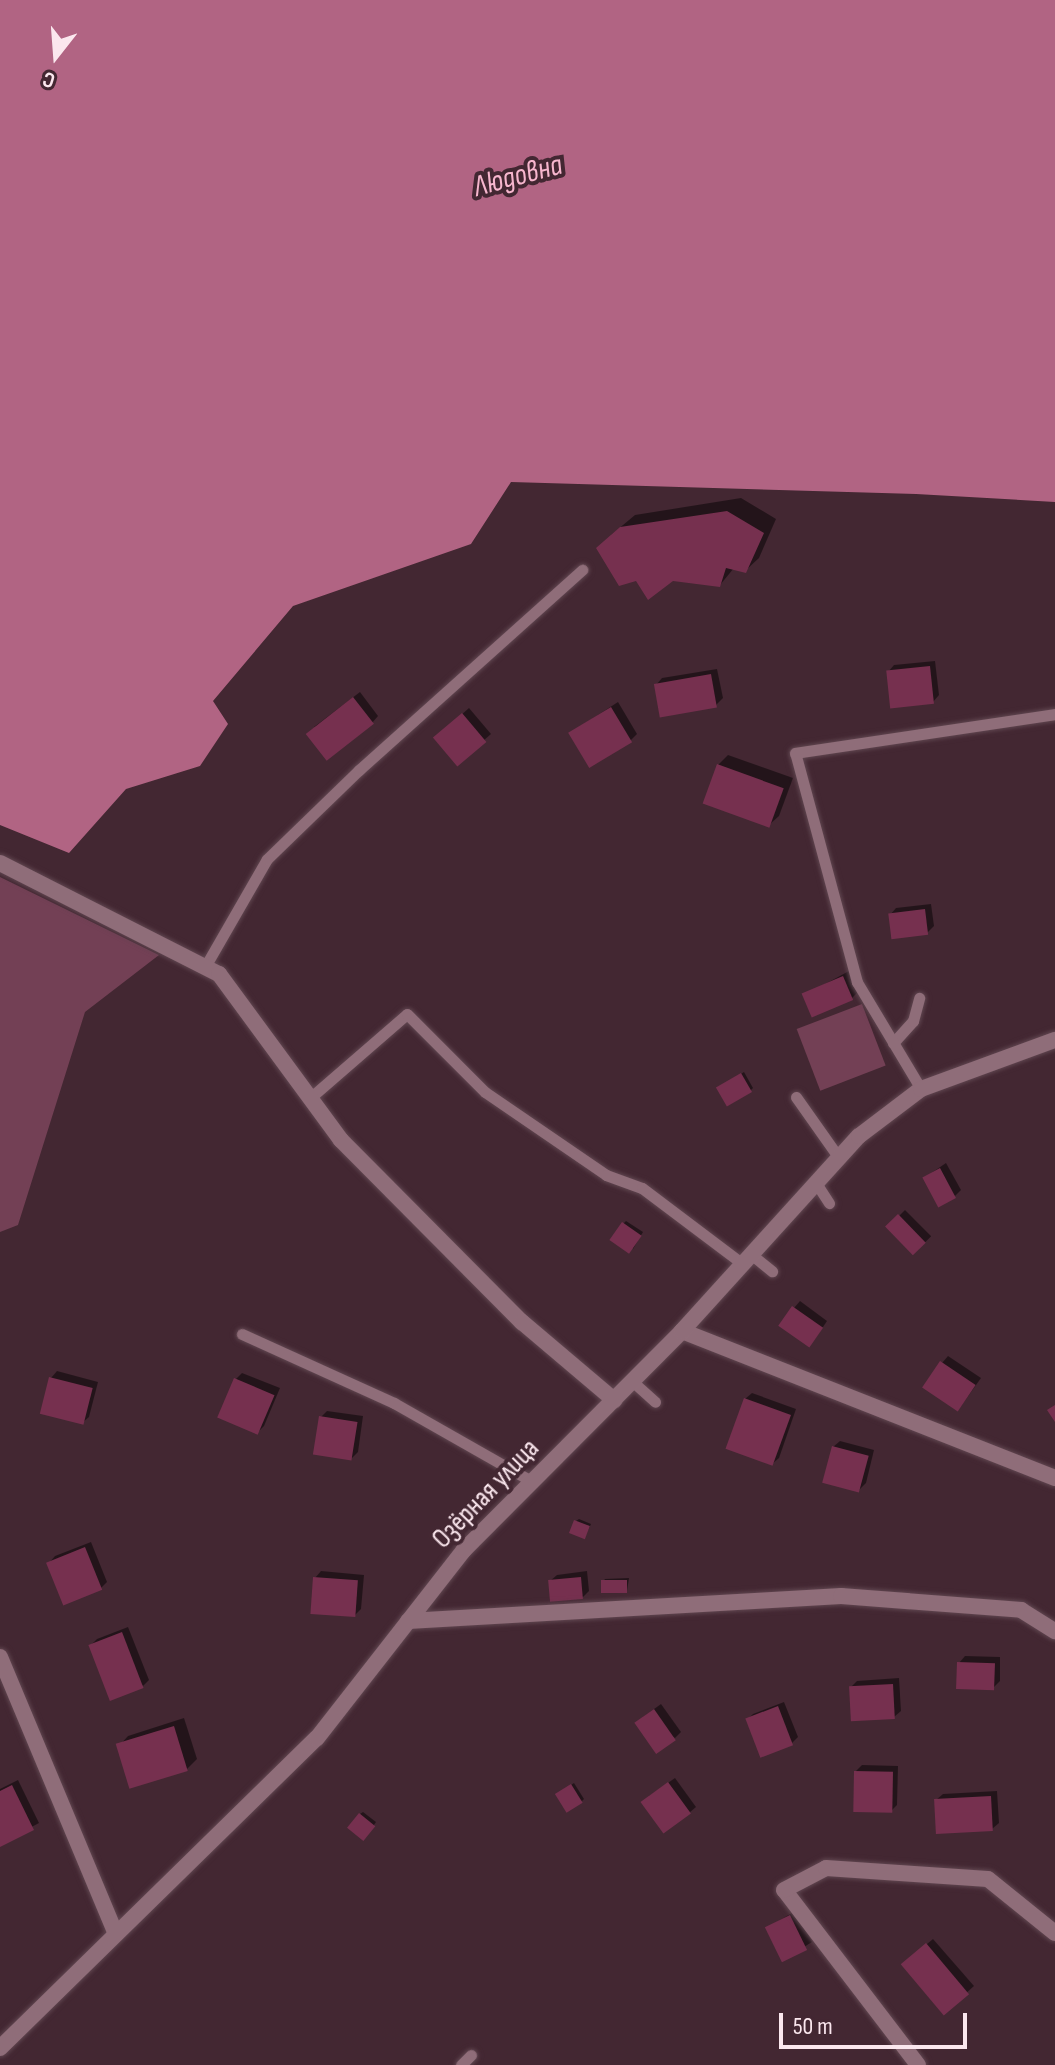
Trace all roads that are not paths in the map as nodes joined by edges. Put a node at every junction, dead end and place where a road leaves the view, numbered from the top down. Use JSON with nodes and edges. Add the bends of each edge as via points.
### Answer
{"nodes":[{"id":1,"x":582,"y":570,"type":"dead end"},
{"id":2,"x":1055,"y":714,"type":"edge"},
{"id":3,"x":0,"y":863,"type":"edge"},
{"id":4,"x":206,"y":965,"type":"junction"},
{"id":5,"x":919,"y":998,"type":"dead end"},
{"id":6,"x":1055,"y":1040,"type":"edge"},
{"id":7,"x":893,"y":1043,"type":"junction"},
{"id":8,"x":921,"y":1089,"type":"junction"},
{"id":9,"x":796,"y":1097,"type":"dead end"},
{"id":10,"x":310,"y":1098,"type":"junction"},
{"id":11,"x":839,"y":1158,"type":"junction"},
{"id":12,"x":816,"y":1183,"type":"junction"},
{"id":13,"x":829,"y":1203,"type":"dead end"},
{"id":14,"x":748,"y":1259,"type":"junction"},
{"id":15,"x":772,"y":1271,"type":"dead end"},
{"id":16,"x":682,"y":1331,"type":"junction"},
{"id":17,"x":242,"y":1334,"type":"dead end"},
{"id":18,"x":632,"y":1381,"type":"junction"},
{"id":19,"x":614,"y":1400,"type":"junction"},
{"id":20,"x":655,"y":1402,"type":"dead end"},
{"id":21,"x":1055,"y":1478,"type":"edge"},
{"id":22,"x":533,"y":1482,"type":"junction"},
{"id":23,"x":408,"y":1621,"type":"junction"},
{"id":24,"x":1055,"y":1631,"type":"edge"},
{"id":25,"x":0,"y":1657,"type":"edge"},
{"id":26,"x":1055,"y":1933,"type":"edge"},
{"id":27,"x":116,"y":1934,"type":"junction"},
{"id":28,"x":1,"y":2046,"type":"edge"},
{"id":29,"x":471,"y":2055,"type":"dead end"},
{"id":30,"x":461,"y":2065,"type":"edge"},
{"id":31,"x":918,"y":2065,"type":"edge"}],
"edges":[{"from":1,"to":4,"type":"lane","via":[[267,859]]},
{"from":2,"to":7,"type":"lane","via":[[795,753],[857,982]]},
{"from":3,"to":4,"type":"street"},
{"from":4,"to":10,"type":"street","via":[[219,974]]},
{"from":5,"to":7,"type":"lane","via":[[913,1021]]},
{"from":6,"to":8,"type":"street","name":"Озёрная улица"},
{"from":7,"to":8,"type":"lane"},
{"from":8,"to":11,"type":"street","name":"Озёрная улица"},
{"from":9,"to":11,"type":"lane"},
{"from":10,"to":14,"type":"lane","via":[[407,1014],[485,1092],[606,1175],[642,1188]]},
{"from":10,"to":19,"type":"street","via":[[341,1140],[522,1322]]},
{"from":11,"to":12,"type":"street","name":"Озёрная улица"},
{"from":12,"to":13,"type":"lane"},
{"from":12,"to":14,"type":"street","name":"Озёрная улица"},
{"from":14,"to":15,"type":"lane"},
{"from":14,"to":16,"type":"street","name":"Озёрная улица"},
{"from":16,"to":18,"type":"street","name":"Озёрная улица"},
{"from":16,"to":21,"type":"street"},
{"from":17,"to":22,"type":"lane","via":[[394,1403]]},
{"from":18,"to":19,"type":"street","name":"Озёрная улица"},
{"from":18,"to":20,"type":"lane"},
{"from":19,"to":22,"type":"street","name":"Озёрная улица"},
{"from":22,"to":23,"type":"street","name":"Озёрная улица","via":[[464,1550]]},
{"from":23,"to":24,"type":"street","via":[[841,1596],[1021,1610]]},
{"from":23,"to":27,"type":"street","name":"Озёрная улица","via":[[317,1738]]},
{"from":25,"to":27,"type":"street"},
{"from":26,"to":31,"type":"street","via":[[988,1879],[826,1868],[784,1890]]},
{"from":27,"to":28,"type":"street","name":"Озёрная улица"},
{"from":29,"to":30,"type":"lane"}]}
